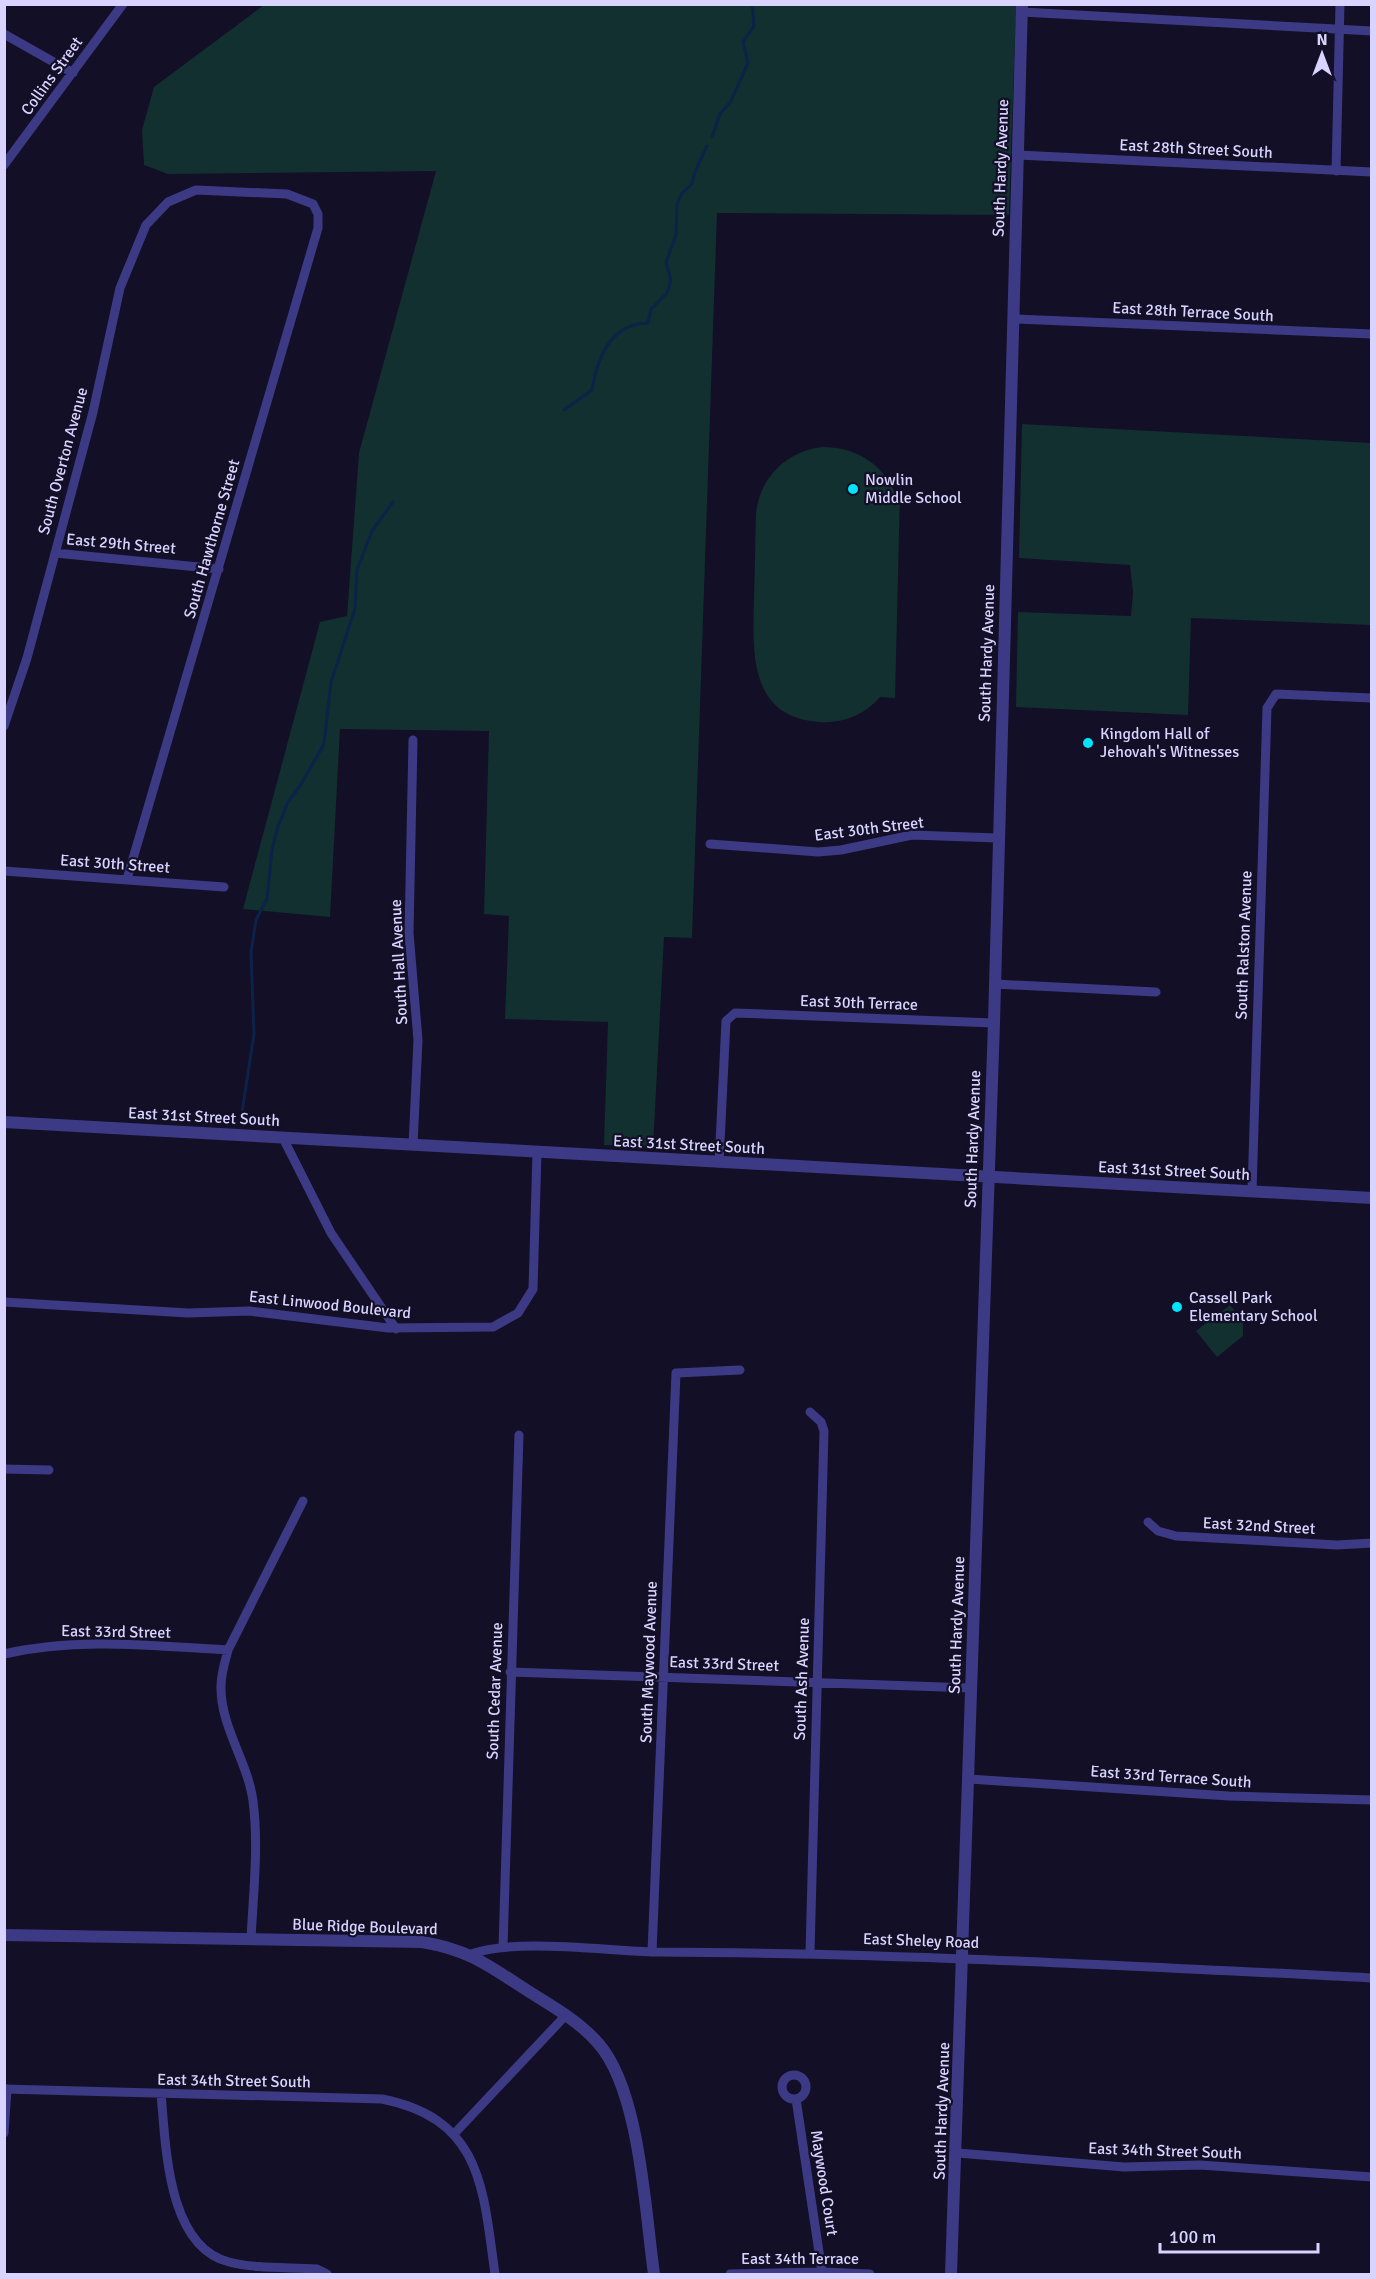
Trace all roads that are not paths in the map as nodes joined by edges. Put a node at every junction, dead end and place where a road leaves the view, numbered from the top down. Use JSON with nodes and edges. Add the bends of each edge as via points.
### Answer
{"nodes":[{"id":1,"x":123,"y":4,"type":"edge"},
{"id":2,"x":1340,"y":4,"type":"edge"},
{"id":3,"x":1022,"y":8,"type":"edge"},
{"id":4,"x":1339,"y":29,"type":"junction"},
{"id":5,"x":1371,"y":31,"type":"edge"},
{"id":6,"x":4,"y":34,"type":"edge"},
{"id":7,"x":73,"y":73,"type":"junction"},
{"id":8,"x":1018,"y":155,"type":"junction"},
{"id":9,"x":4,"y":165,"type":"edge"},
{"id":10,"x":1335,"y":171,"type":"junction"},
{"id":11,"x":1371,"y":172,"type":"edge"},
{"id":12,"x":315,"y":206,"type":"joint"},
{"id":13,"x":1014,"y":319,"type":"junction"},
{"id":14,"x":1371,"y":334,"type":"edge"},
{"id":15,"x":55,"y":553,"type":"junction"},
{"id":16,"x":219,"y":569,"type":"junction"},
{"id":17,"x":1371,"y":698,"type":"edge"},
{"id":18,"x":4,"y":726,"type":"edge"},
{"id":19,"x":413,"y":740,"type":"dead end"},
{"id":20,"x":997,"y":838,"type":"junction"},
{"id":21,"x":710,"y":844,"type":"dead end"},
{"id":22,"x":4,"y":871,"type":"edge"},
{"id":23,"x":127,"y":879,"type":"junction"},
{"id":24,"x":224,"y":887,"type":"dead end"},
{"id":25,"x":995,"y":984,"type":"junction"},
{"id":26,"x":1156,"y":992,"type":"dead end"},
{"id":27,"x":994,"y":1023,"type":"junction"},
{"id":28,"x":4,"y":1122,"type":"edge"},
{"id":29,"x":283,"y":1138,"type":"junction"},
{"id":30,"x":413,"y":1145,"type":"junction"},
{"id":31,"x":537,"y":1152,"type":"junction"},
{"id":32,"x":720,"y":1163,"type":"junction"},
{"id":33,"x":988,"y":1177,"type":"junction"},
{"id":34,"x":1252,"y":1191,"type":"junction"},
{"id":35,"x":1371,"y":1198,"type":"edge"},
{"id":36,"x":4,"y":1302,"type":"edge"},
{"id":37,"x":396,"y":1329,"type":"junction"},
{"id":38,"x":740,"y":1370,"type":"dead end"},
{"id":39,"x":810,"y":1412,"type":"dead end"},
{"id":40,"x":519,"y":1435,"type":"dead end"},
{"id":41,"x":4,"y":1469,"type":"edge"},
{"id":42,"x":49,"y":1470,"type":"dead end"},
{"id":43,"x":303,"y":1501,"type":"dead end"},
{"id":44,"x":1148,"y":1522,"type":"dead end"},
{"id":45,"x":1371,"y":1543,"type":"edge"},
{"id":46,"x":228,"y":1650,"type":"junction"},
{"id":47,"x":4,"y":1654,"type":"edge"},
{"id":48,"x":510,"y":1672,"type":"junction"},
{"id":49,"x":665,"y":1677,"type":"junction"},
{"id":50,"x":817,"y":1682,"type":"junction"},
{"id":51,"x":972,"y":1688,"type":"junction"},
{"id":52,"x":969,"y":1779,"type":"junction"},
{"id":53,"x":1371,"y":1800,"type":"edge"},
{"id":54,"x":4,"y":1935,"type":"edge"},
{"id":55,"x":251,"y":1940,"type":"junction"},
{"id":56,"x":503,"y":1947,"type":"junction"},
{"id":57,"x":652,"y":1952,"type":"junction"},
{"id":58,"x":810,"y":1952,"type":"junction"},
{"id":59,"x":471,"y":1954,"type":"junction"},
{"id":60,"x":963,"y":1957,"type":"junction"},
{"id":61,"x":1371,"y":1978,"type":"edge"},
{"id":62,"x":566,"y":2015,"type":"junction"},
{"id":63,"x":6,"y":2089,"type":"edge"},
{"id":64,"x":161,"y":2094,"type":"junction"},
{"id":65,"x":796,"y":2099,"type":"dead end"},
{"id":66,"x":4,"y":2133,"type":"edge"},
{"id":67,"x":454,"y":2134,"type":"junction"},
{"id":68,"x":958,"y":2153,"type":"junction"},
{"id":69,"x":1371,"y":2177,"type":"edge"},
{"id":70,"x":822,"y":2272,"type":"junction"},
{"id":71,"x":327,"y":2274,"type":"edge"},
{"id":72,"x":495,"y":2274,"type":"edge"},
{"id":73,"x":654,"y":2274,"type":"edge"},
{"id":74,"x":730,"y":2274,"type":"edge"},
{"id":75,"x":870,"y":2274,"type":"edge"},
{"id":76,"x":951,"y":2274,"type":"edge"}],
"edges":[{"from":1,"to":7,"type":"street","name":"Collins Street"},
{"from":2,"to":4,"type":"street"},
{"from":3,"to":4,"type":"street"},
{"from":3,"to":8,"type":"street","name":"South Hardy Avenue"},
{"from":4,"to":5,"type":"street"},
{"from":4,"to":10,"type":"street"},
{"from":6,"to":7,"type":"street"},
{"from":7,"to":9,"type":"street","name":"Collins Street"},
{"from":8,"to":10,"type":"street","name":"East 28th Street South"},
{"from":8,"to":13,"type":"street","name":"South Hardy Avenue"},
{"from":10,"to":11,"type":"street","name":"East 28th Street South"},
{"from":12,"to":15,"type":"street","name":"South Overton Avenue","via":[[287,194],[212,189],[181,195],[146,225],[120,288],[93,412]]},
{"from":12,"to":16,"type":"street","name":"South Hawthorne Street","via":[[318,228]]},
{"from":13,"to":14,"type":"street","name":"East 28th Terrace South"},
{"from":13,"to":20,"type":"street","name":"South Hardy Avenue"},
{"from":15,"to":16,"type":"street","name":"East 29th Street"},
{"from":15,"to":18,"type":"street","name":"South Overton Avenue"},
{"from":16,"to":23,"type":"street","name":"South Hawthorne Street"},
{"from":17,"to":34,"type":"street","name":"South Ralston Avenue","via":[[1276,694],[1267,708]]},
{"from":19,"to":30,"type":"street","name":"South Hall Avenue","via":[[409,933],[418,1040]]},
{"from":20,"to":21,"type":"street","name":"East 30th Street","via":[[912,835],[818,852]]},
{"from":20,"to":25,"type":"street","name":"South Hardy Avenue"},
{"from":22,"to":23,"type":"street","name":"East 30th Street"},
{"from":23,"to":24,"type":"street","name":"East 30th Street"},
{"from":25,"to":26,"type":"street"},
{"from":25,"to":27,"type":"street","name":"South Hardy Avenue"},
{"from":27,"to":32,"type":"street","name":"East 30th Terrace","via":[[735,1013],[726,1022]]},
{"from":27,"to":33,"type":"street","name":"South Hardy Avenue"},
{"from":28,"to":29,"type":"street","name":"East 31st Street South"},
{"from":29,"to":30,"type":"street","name":"East 31st Street South"},
{"from":29,"to":37,"type":"street","via":[[331,1233]]},
{"from":30,"to":31,"type":"street","name":"East 31st Street South"},
{"from":31,"to":32,"type":"street","name":"East 31st Street South"},
{"from":31,"to":37,"type":"street","name":"East Linwood Boulevard","via":[[535,1274],[527,1302],[506,1322],[493,1327]]},
{"from":32,"to":33,"type":"street","name":"East 31st Street South"},
{"from":33,"to":34,"type":"street","name":"East 31st Street South"},
{"from":33,"to":51,"type":"street","name":"South Hardy Avenue"},
{"from":34,"to":35,"type":"street","name":"East 31st Street South"},
{"from":36,"to":37,"type":"street","name":"East Linwood Boulevard","via":[[188,1313],[249,1311]]},
{"from":38,"to":49,"type":"street","name":"South Maywood Avenue","via":[[676,1373]]},
{"from":39,"to":50,"type":"street","name":"South Ash Avenue","via":[[824,1431]]},
{"from":40,"to":48,"type":"street","name":"South Cedar Avenue"},
{"from":41,"to":42,"type":"street"},
{"from":43,"to":46,"type":"street"},
{"from":44,"to":45,"type":"street","name":"East 32nd Street","via":[[1158,1531],[1176,1536],[1337,1545]]},
{"from":46,"to":47,"type":"street","name":"East 33rd Street","via":[[95,1643]]},
{"from":46,"to":55,"type":"street","via":[[221,1689],[253,1800]]},
{"from":48,"to":49,"type":"street","name":"East 33rd Street"},
{"from":48,"to":56,"type":"street","name":"South Cedar Avenue"},
{"from":49,"to":50,"type":"street","name":"East 33rd Street"},
{"from":49,"to":57,"type":"street","name":"South Maywood Avenue"},
{"from":50,"to":51,"type":"street","name":"East 33rd Street"},
{"from":50,"to":58,"type":"street","name":"South Ash Avenue"},
{"from":51,"to":52,"type":"street","name":"South Hardy Avenue"},
{"from":52,"to":53,"type":"street","name":"East 33rd Terrace South","via":[[1229,1796]]},
{"from":52,"to":60,"type":"street","name":"South Hardy Avenue"},
{"from":54,"to":55,"type":"street","name":"Blue Ridge Boulevard"},
{"from":55,"to":59,"type":"street","name":"Blue Ridge Boulevard","via":[[422,1942]]},
{"from":56,"to":57,"type":"street","name":"East Sheley Road"},
{"from":56,"to":59,"type":"street","name":"East Sheley Road"},
{"from":57,"to":58,"type":"street","name":"East Sheley Road"},
{"from":58,"to":60,"type":"street","name":"East Sheley Road"},
{"from":59,"to":62,"type":"street","name":"Blue Ridge Boulevard"},
{"from":60,"to":61,"type":"street","name":"East Sheley Road"},
{"from":60,"to":68,"type":"street","name":"South Hardy Avenue"},
{"from":62,"to":67,"type":"street"},
{"from":62,"to":73,"type":"street","name":"Blue Ridge Boulevard","via":[[598,2043],[625,2091]]},
{"from":63,"to":64,"type":"street","name":"East 34th Street South"},
{"from":63,"to":66,"type":"street"},
{"from":64,"to":67,"type":"street","name":"East 34th Street South","via":[[382,2099],[418,2109]]},
{"from":64,"to":71,"type":"street","via":[[175,2192],[183,2222],[195,2241],[213,2256],[230,2262],[316,2269]]},
{"from":65,"to":70,"type":"street","name":"Maywood Court"},
{"from":67,"to":72,"type":"street","via":[[468,2153],[483,2187]]},
{"from":68,"to":69,"type":"street","name":"East 34th Street South","via":[[1124,2167],[1200,2165]]},
{"from":68,"to":76,"type":"street","name":"South Hardy Avenue"},
{"from":70,"to":74,"type":"street","name":"East 34th Terrace"},
{"from":70,"to":75,"type":"street","name":"East 34th Terrace"}]}
